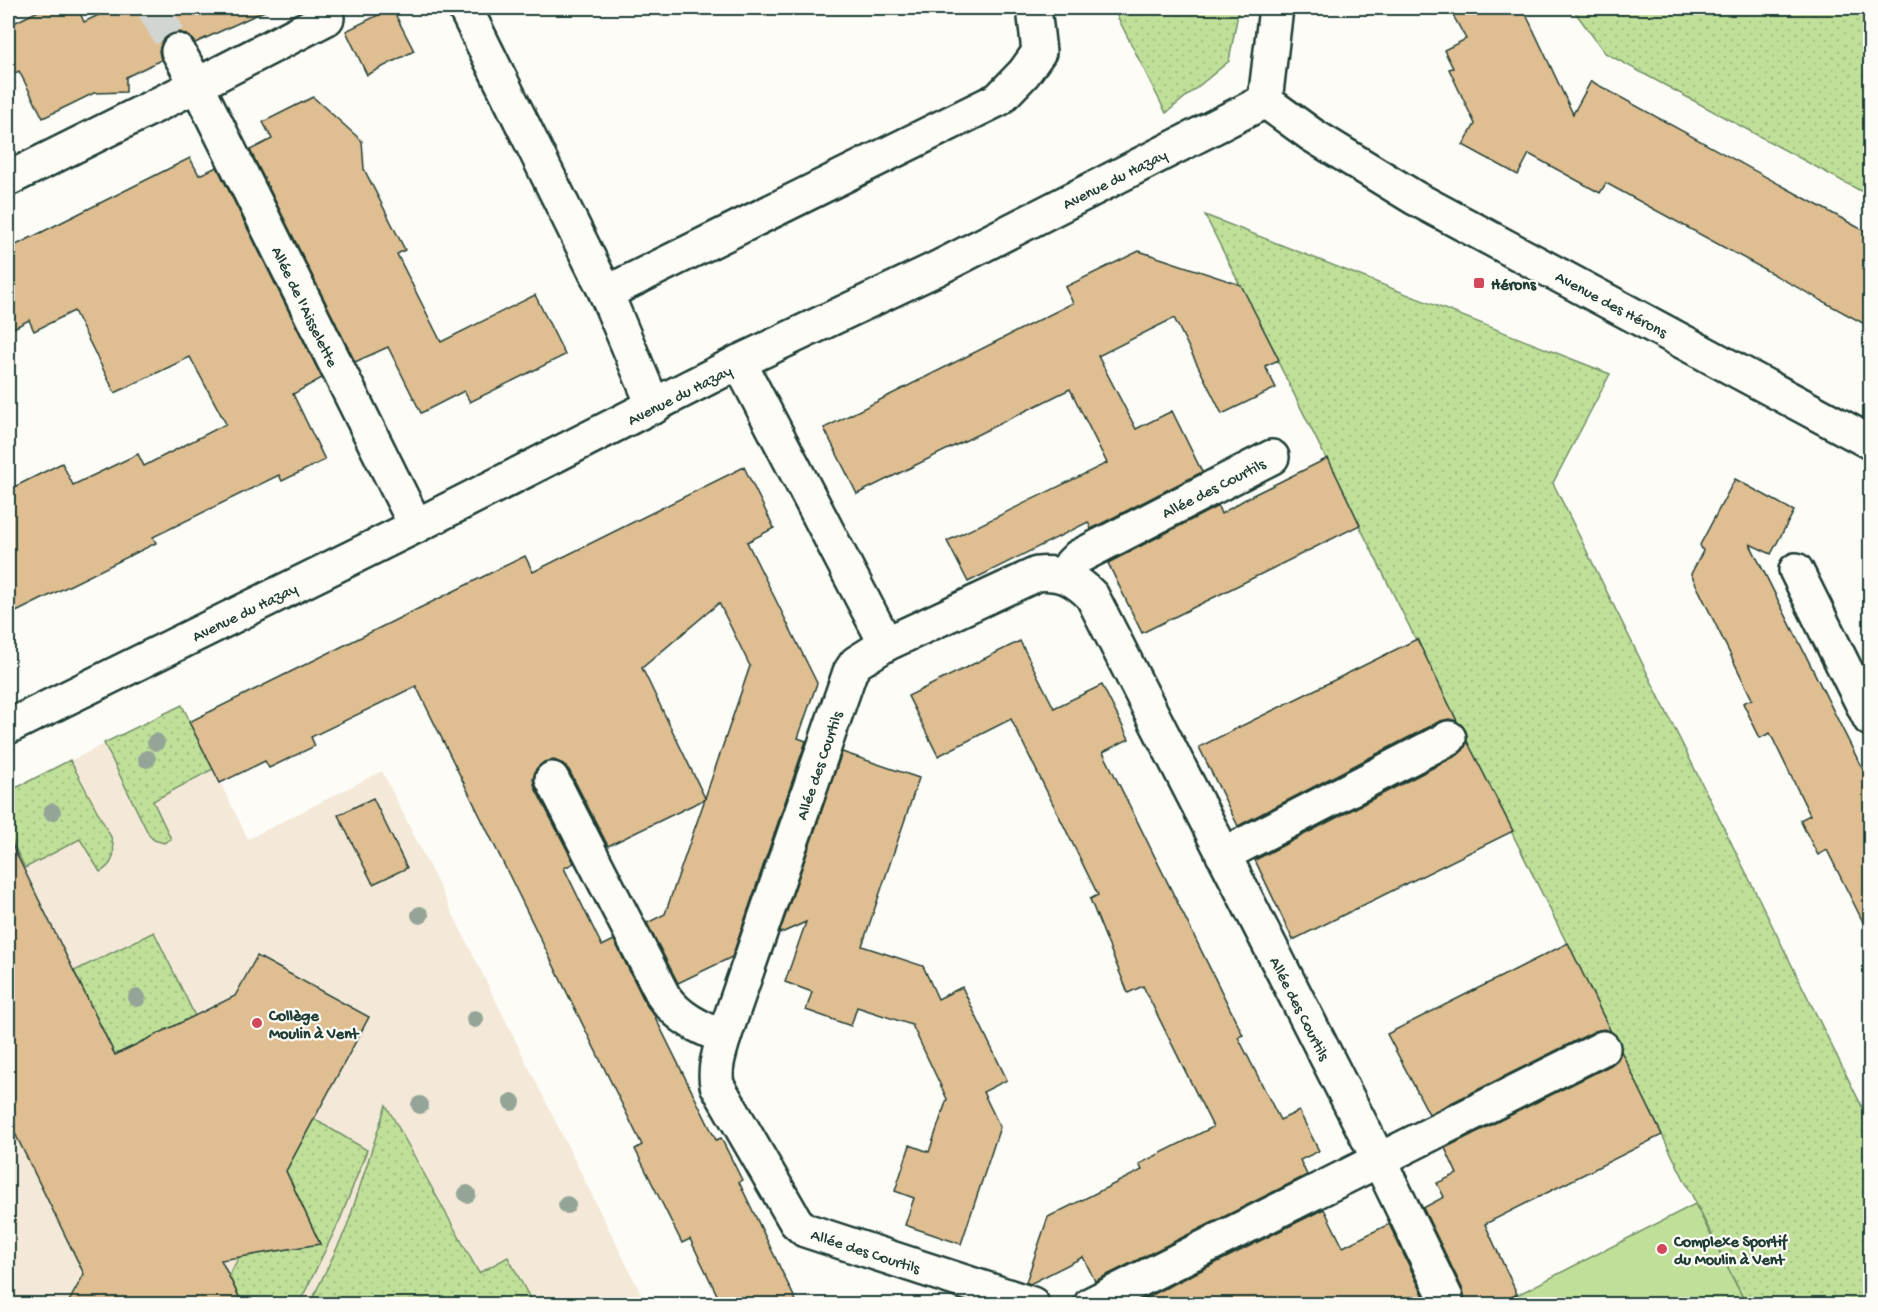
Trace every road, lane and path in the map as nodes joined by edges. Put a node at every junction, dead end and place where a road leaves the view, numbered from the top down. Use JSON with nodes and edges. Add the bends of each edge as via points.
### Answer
{"nodes":[{"id":1,"x":465,"y":8,"type":"edge"},
{"id":2,"x":1034,"y":8,"type":"edge"},
{"id":3,"x":1276,"y":8,"type":"edge"},
{"id":4,"x":327,"y":18,"type":"dead end"},
{"id":5,"x":178,"y":51,"type":"tunnel mouth"},
{"id":6,"x":197,"y":85,"type":"junction"},
{"id":7,"x":1265,"y":101,"type":"junction"},
{"id":8,"x":8,"y":179,"type":"edge"},
{"id":9,"x":606,"y":293,"type":"junction"},
{"id":10,"x":740,"y":363,"type":"junction"},
{"id":11,"x":654,"y":407,"type":"junction"},
{"id":12,"x":1870,"y":442,"type":"edge"},
{"id":13,"x":1272,"y":457,"type":"dead end"},
{"id":14,"x":416,"y":526,"type":"junction"},
{"id":15,"x":1796,"y":570,"type":"dead end"},
{"id":16,"x":1066,"y":576,"type":"junction"},
{"id":17,"x":886,"y":644,"type":"junction"},
{"id":18,"x":1870,"y":719,"type":"edge"},
{"id":19,"x":8,"y":727,"type":"edge"},
{"id":20,"x":1449,"y":738,"type":"dead end"},
{"id":21,"x":552,"y":779,"type":"dead end"},
{"id":22,"x":1223,"y":855,"type":"junction"},
{"id":23,"x":724,"y":1037,"type":"junction"},
{"id":24,"x":1603,"y":1048,"type":"dead end"},
{"id":25,"x":1380,"y":1160,"type":"junction"},
{"id":26,"x":1446,"y":1298,"type":"dead end"},
{"id":27,"x":1032,"y":1305,"type":"edge"},
{"id":28,"x":1091,"y":1305,"type":"edge"}],
"edges":[{"from":1,"to":9,"type":"street"},
{"from":2,"to":9,"type":"street","via":[[1039,52],[999,99]]},
{"from":3,"to":7,"type":"street"},
{"from":4,"to":6,"type":"street"},
{"from":5,"to":6,"type":"street","name":"Allée de l'Aisselette"},
{"from":6,"to":8,"type":"street"},
{"from":6,"to":14,"type":"street","name":"Allée de l'Aisselette"},
{"from":7,"to":10,"type":"street","name":"Avenue du Hazay","via":[[936,269]]},
{"from":7,"to":12,"type":"street","name":"Avenue des Hérons","via":[[1312,135],[1415,198]]},
{"from":9,"to":11,"type":"street"},
{"from":10,"to":11,"type":"street","name":"Avenue du Hazay"},
{"from":10,"to":17,"type":"street"},
{"from":11,"to":14,"type":"street","name":"Avenue du Hazay"},
{"from":13,"to":16,"type":"street","name":"Allée des Courtils","via":[[1078,556]]},
{"from":14,"to":19,"type":"street","name":"Avenue du Hazay"},
{"from":15,"to":18,"type":"street"},
{"from":16,"to":17,"type":"street","name":"Allée des Courtils","via":[[1037,574]]},
{"from":16,"to":22,"type":"street","name":"Allée des Courtils","via":[[1082,586],[1098,607]]},
{"from":17,"to":23,"type":"street","name":"Allée des Courtils","via":[[856,663],[850,672]]},
{"from":20,"to":22,"type":"street"},
{"from":21,"to":23,"type":"street","via":[[664,997],[674,1011]]},
{"from":22,"to":25,"type":"street","name":"Allée des Courtils"},
{"from":23,"to":27,"type":"street","name":"Allée des Courtils","via":[[715,1073],[717,1085],[796,1222],[805,1230]]},
{"from":24,"to":25,"type":"street"},
{"from":25,"to":26,"type":"street","name":"Allée des Courtils"},
{"from":25,"to":28,"type":"street"}]}
